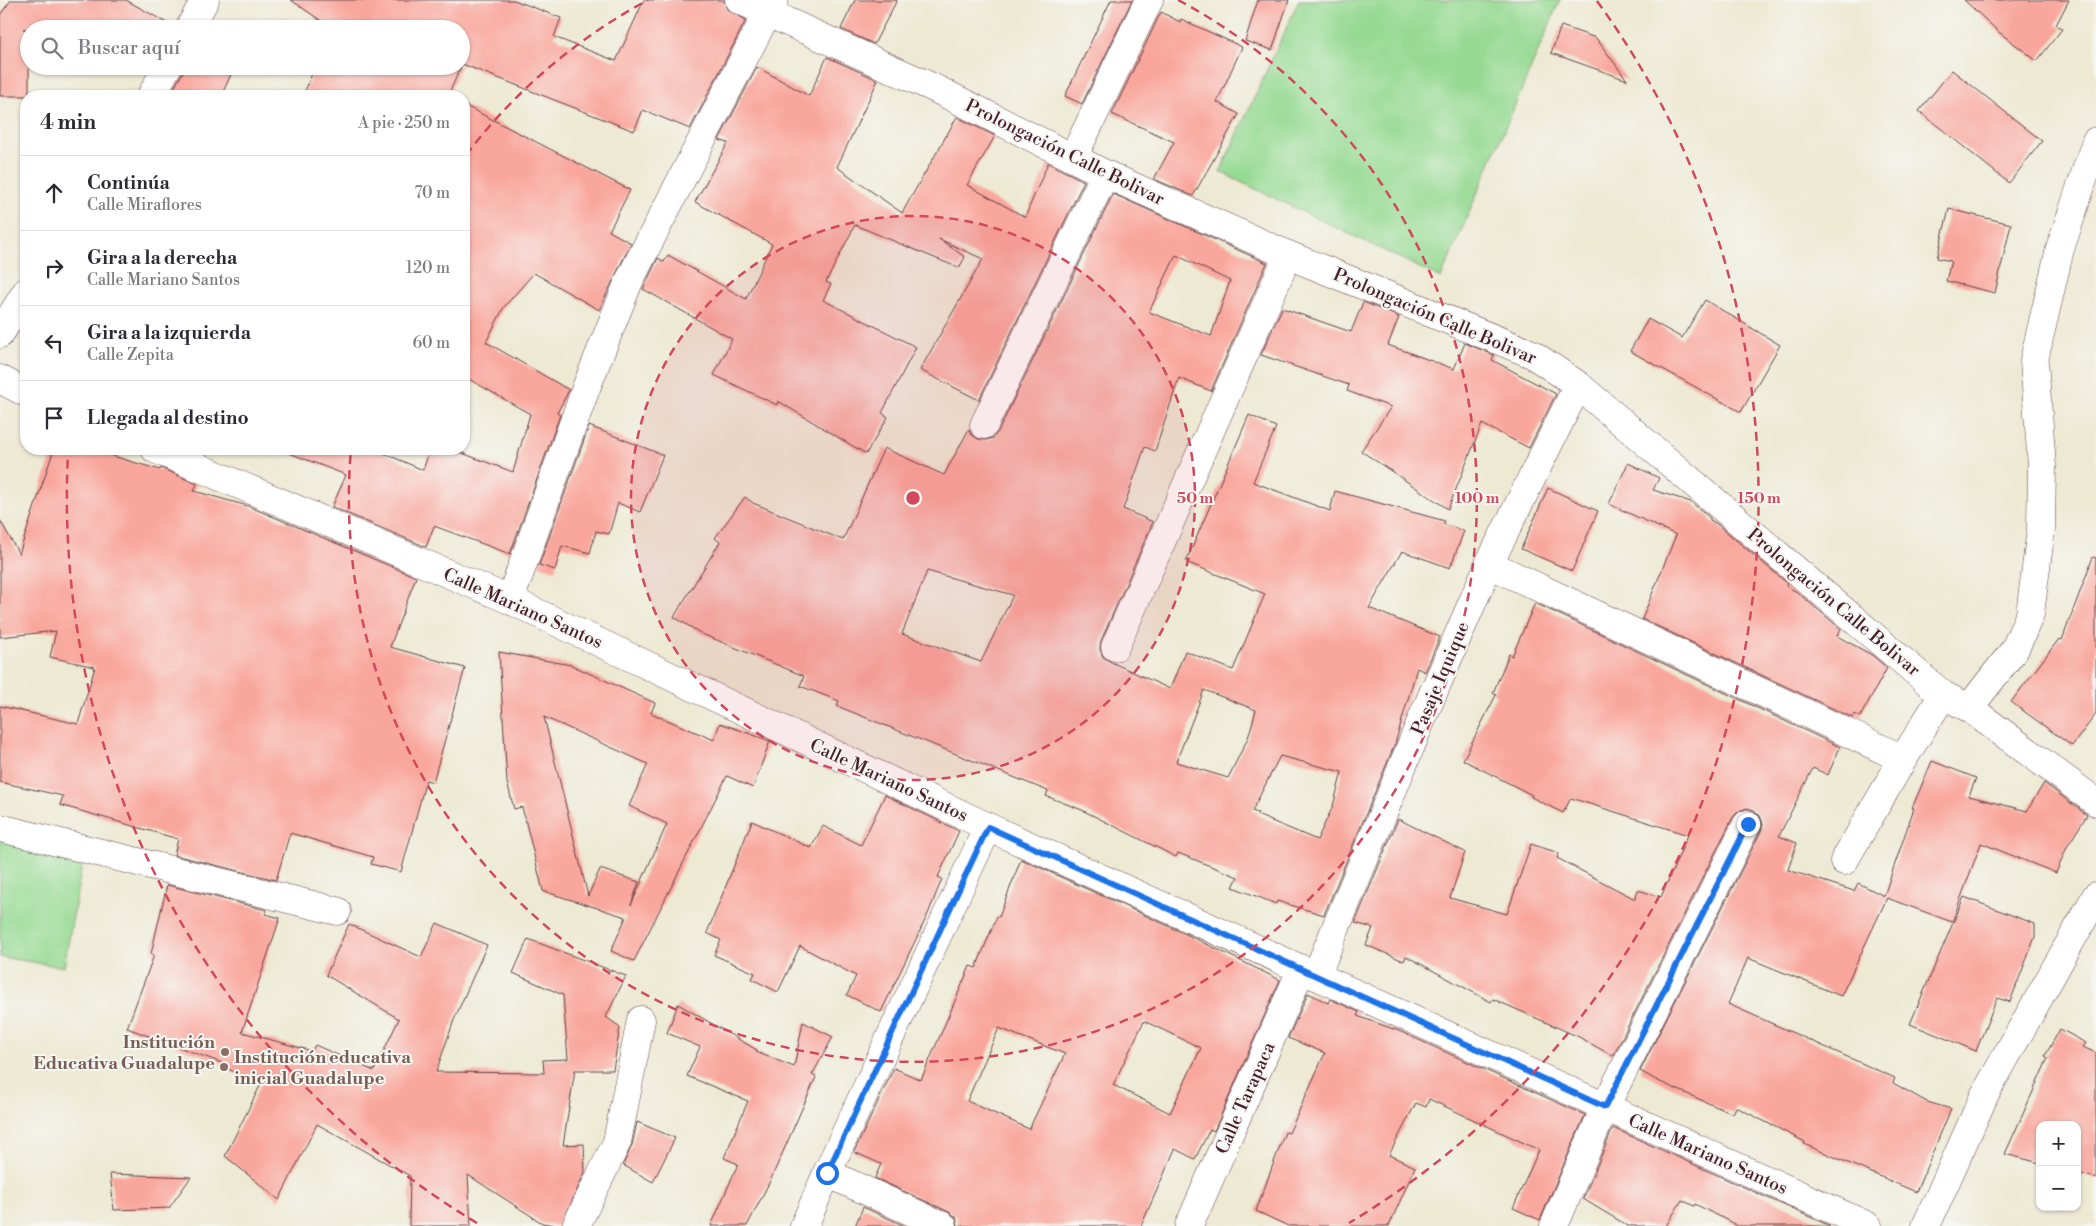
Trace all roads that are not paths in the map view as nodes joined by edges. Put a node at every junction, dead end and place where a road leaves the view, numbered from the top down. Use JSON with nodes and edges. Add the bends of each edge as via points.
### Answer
{"nodes":[{"id":1,"x":205,"y":0,"type":"edge"},
{"id":2,"x":739,"y":0,"type":"edge"},
{"id":3,"x":1149,"y":0,"type":"edge"},
{"id":4,"x":771,"y":6,"type":"edge"},
{"id":5,"x":194,"y":20,"type":"edge"},
{"id":6,"x":163,"y":75,"type":"edge"},
{"id":7,"x":154,"y":90,"type":"edge"},
{"id":8,"x":2096,"y":141,"type":"edge"},
{"id":9,"x":1073,"y":158,"type":"junction"},
{"id":10,"x":1105,"y":174,"type":"junction"},
{"id":11,"x":1288,"y":256,"type":"junction"},
{"id":12,"x":20,"y":302,"type":"edge"},
{"id":13,"x":0,"y":334,"type":"edge"},
{"id":14,"x":0,"y":379,"type":"edge"},
{"id":15,"x":1578,"y":385,"type":"junction"},
{"id":16,"x":20,"y":390,"type":"edge"},
{"id":17,"x":984,"y":425,"type":"dead end"},
{"id":18,"x":169,"y":455,"type":"edge"},
{"id":19,"x":1489,"y":564,"type":"junction"},
{"id":20,"x":510,"y":600,"type":"junction"},
{"id":21,"x":1114,"y":647,"type":"dead end"},
{"id":22,"x":1943,"y":695,"type":"junction"},
{"id":23,"x":1969,"y":708,"type":"junction"},
{"id":24,"x":1903,"y":759,"type":"junction"},
{"id":25,"x":2096,"y":802,"type":"edge"},
{"id":26,"x":1748,"y":824,"type":"dead end"},
{"id":27,"x":988,"y":827,"type":"junction"},
{"id":28,"x":0,"y":828,"type":"edge"},
{"id":29,"x":1844,"y":862,"type":"dead end"},
{"id":30,"x":2096,"y":896,"type":"edge"},
{"id":31,"x":337,"y":911,"type":"dead end"},
{"id":32,"x":1309,"y":973,"type":"junction"},
{"id":33,"x":641,"y":1020,"type":"dead end"},
{"id":34,"x":1605,"y":1107,"type":"junction"},
{"id":35,"x":827,"y":1173,"type":"junction"},
{"id":36,"x":576,"y":1226,"type":"edge"},
{"id":37,"x":804,"y":1226,"type":"edge"},
{"id":38,"x":942,"y":1226,"type":"edge"},
{"id":39,"x":1189,"y":1226,"type":"edge"},
{"id":40,"x":1554,"y":1226,"type":"edge"},
{"id":41,"x":1868,"y":1226,"type":"edge"},
{"id":42,"x":1926,"y":1226,"type":"edge"}],
"edges":[{"from":1,"to":5,"type":"street"},
{"from":2,"to":4,"type":"street","name":"Prolongación Calle Bolivar"},
{"from":3,"to":9,"type":"street"},
{"from":4,"to":9,"type":"street","name":"Prolongación Calle Bolivar"},
{"from":4,"to":20,"type":"street","via":[[629,281],[586,388]]},
{"from":6,"to":7,"type":"street"},
{"from":8,"to":23,"type":"street","via":[[2060,249],[2034,360],[2042,466],[2041,529],[2030,614],[2016,649]]},
{"from":9,"to":10,"type":"street","name":"Prolongación Calle Bolivar"},
{"from":10,"to":11,"type":"street","name":"Prolongación Calle Bolivar"},
{"from":10,"to":17,"type":"street"},
{"from":11,"to":15,"type":"street","name":"Prolongación Calle Bolivar","via":[[1532,354]]},
{"from":11,"to":21,"type":"street"},
{"from":12,"to":13,"type":"street"},
{"from":14,"to":16,"type":"street"},
{"from":15,"to":19,"type":"street","name":"Pasaje Iquique"},
{"from":15,"to":22,"type":"street","name":"Prolongación Calle Bolivar"},
{"from":18,"to":20,"type":"street","name":"Calle Mariano Santos"},
{"from":19,"to":24,"type":"street"},
{"from":19,"to":32,"type":"street","name":"Pasaje Iquique"},
{"from":20,"to":27,"type":"street","name":"Calle Mariano Santos"},
{"from":22,"to":23,"type":"street","name":"Prolongación Calle Bolivar"},
{"from":22,"to":24,"type":"street"},
{"from":23,"to":25,"type":"street","name":"Prolongación Calle Bolivar"},
{"from":24,"to":29,"type":"street"},
{"from":26,"to":34,"type":"street"},
{"from":27,"to":32,"type":"street","name":"Calle Mariano Santos"},
{"from":27,"to":35,"type":"street"},
{"from":28,"to":31,"type":"street"},
{"from":30,"to":42,"type":"street","via":[[1985,1094]]},
{"from":32,"to":34,"type":"street","name":"Calle Mariano Santos"},
{"from":32,"to":39,"type":"street","name":"Calle Tarapaca"},
{"from":33,"to":36,"type":"street","via":[[617,1142]]},
{"from":34,"to":40,"type":"street"},
{"from":34,"to":41,"type":"street","name":"Calle Mariano Santos"},
{"from":35,"to":37,"type":"street"},
{"from":35,"to":38,"type":"street"}]}
